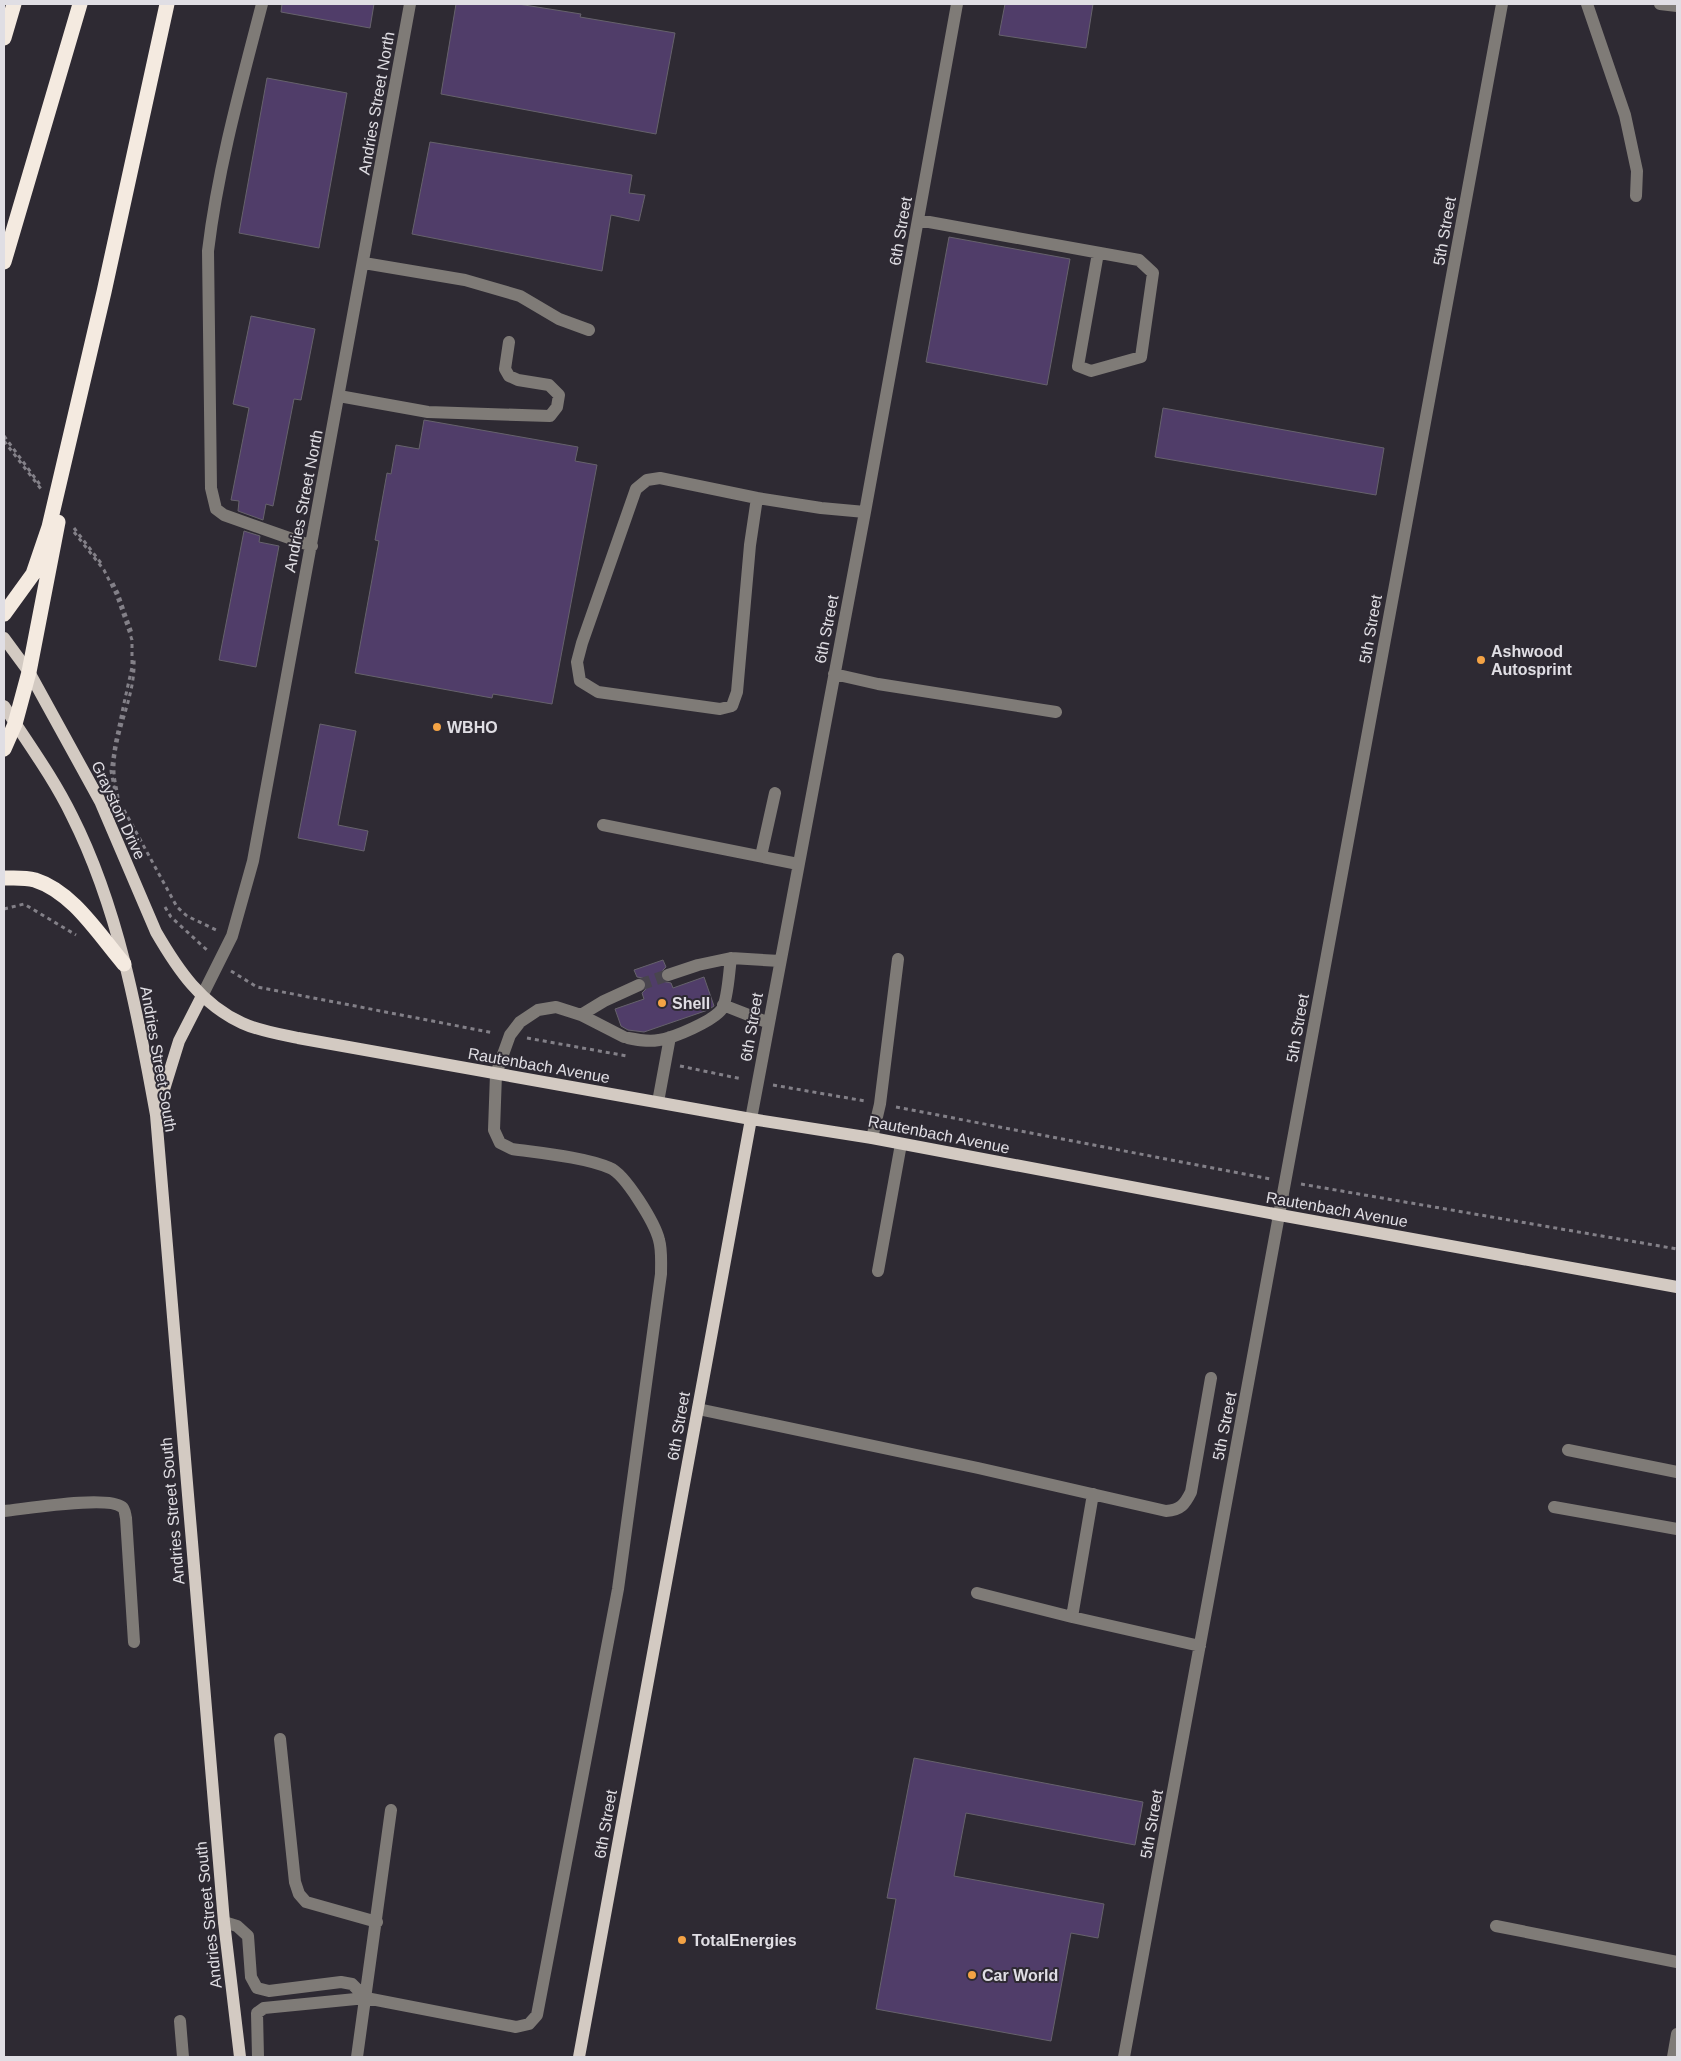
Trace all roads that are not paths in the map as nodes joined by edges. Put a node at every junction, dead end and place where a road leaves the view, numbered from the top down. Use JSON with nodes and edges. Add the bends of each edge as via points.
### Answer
{"nodes":[{"id":1,"x":14,"y":4,"type":"edge"},
{"id":2,"x":80,"y":4,"type":"edge"},
{"id":3,"x":168,"y":4,"type":"edge"},
{"id":4,"x":262,"y":4,"type":"edge"},
{"id":5,"x":410,"y":4,"type":"edge"},
{"id":6,"x":957,"y":4,"type":"edge"},
{"id":7,"x":1502,"y":4,"type":"edge"},
{"id":8,"x":1587,"y":4,"type":"edge"},
{"id":9,"x":1660,"y":4,"type":"edge"},
{"id":10,"x":1677,"y":6,"type":"edge"},
{"id":11,"x":4,"y":38,"type":"edge"},
{"id":12,"x":1636,"y":196,"type":"dead end"},
{"id":13,"x":918,"y":220,"type":"junction"},
{"id":14,"x":1098,"y":252,"type":"junction"},
{"id":15,"x":4,"y":262,"type":"edge"},
{"id":16,"x":364,"y":263,"type":"junction"},
{"id":17,"x":104,"y":292,"type":"junction"},
{"id":18,"x":590,"y":330,"type":"dead end"},
{"id":19,"x":509,"y":342,"type":"dead end"},
{"id":20,"x":340,"y":396,"type":"junction"},
{"id":21,"x":757,"y":498,"type":"junction"},
{"id":22,"x":865,"y":512,"type":"junction"},
{"id":23,"x":312,"y":546,"type":"junction"},
{"id":24,"x":4,"y":614,"type":"edge"},
{"id":25,"x":4,"y":638,"type":"edge"},
{"id":26,"x":29,"y":672,"type":"junction"},
{"id":27,"x":834,"y":674,"type":"junction"},
{"id":28,"x":4,"y":706,"type":"edge"},
{"id":29,"x":1056,"y":712,"type":"dead end"},
{"id":30,"x":16,"y":724,"type":"junction"},
{"id":31,"x":4,"y":749,"type":"edge"},
{"id":32,"x":775,"y":793,"type":"dead end"},
{"id":33,"x":603,"y":825,"type":"dead end"},
{"id":34,"x":761,"y":856,"type":"junction"},
{"id":35,"x":798,"y":864,"type":"junction"},
{"id":36,"x":4,"y":878,"type":"edge"},
{"id":37,"x":731,"y":958,"type":"junction"},
{"id":38,"x":898,"y":959,"type":"dead end"},
{"id":39,"x":780,"y":961,"type":"junction"},
{"id":40,"x":124,"y":964,"type":"junction"},
{"id":41,"x":668,"y":975,"type":"tunnel mouth"},
{"id":42,"x":640,"y":985,"type":"tunnel mouth"},
{"id":43,"x":202,"y":996,"type":"junction"},
{"id":44,"x":723,"y":1005,"type":"junction"},
{"id":45,"x":581,"y":1015,"type":"junction"},
{"id":46,"x":769,"y":1023,"type":"junction"},
{"id":47,"x":670,"y":1037,"type":"junction"},
{"id":48,"x":496,"y":1074,"type":"junction"},
{"id":49,"x":658,"y":1102,"type":"junction"},
{"id":50,"x":156,"y":1115,"type":"junction"},
{"id":51,"x":751,"y":1119,"type":"junction"},
{"id":52,"x":872,"y":1138,"type":"junction"},
{"id":53,"x":902,"y":1144,"type":"junction"},
{"id":54,"x":1280,"y":1216,"type":"junction"},
{"id":55,"x":878,"y":1271,"type":"dead end"},
{"id":56,"x":1677,"y":1287,"type":"edge"},
{"id":57,"x":1211,"y":1378,"type":"dead end"},
{"id":58,"x":698,"y":1409,"type":"junction"},
{"id":59,"x":1568,"y":1450,"type":"dead end"},
{"id":60,"x":1677,"y":1472,"type":"edge"},
{"id":61,"x":1093,"y":1494,"type":"junction"},
{"id":62,"x":1554,"y":1507,"type":"dead end"},
{"id":63,"x":4,"y":1511,"type":"edge"},
{"id":64,"x":1677,"y":1529,"type":"edge"},
{"id":65,"x":977,"y":1593,"type":"dead end"},
{"id":66,"x":1072,"y":1617,"type":"junction"},
{"id":67,"x":134,"y":1642,"type":"dead end"},
{"id":68,"x":1200,"y":1646,"type":"junction"},
{"id":69,"x":280,"y":1739,"type":"dead end"},
{"id":70,"x":391,"y":1810,"type":"dead end"},
{"id":71,"x":224,"y":1922,"type":"junction"},
{"id":72,"x":377,"y":1922,"type":"junction"},
{"id":73,"x":1496,"y":1926,"type":"dead end"},
{"id":74,"x":1677,"y":1962,"type":"edge"},
{"id":75,"x":366,"y":1998,"type":"junction"},
{"id":76,"x":180,"y":2021,"type":"dead end"},
{"id":77,"x":1677,"y":2034,"type":"edge"},
{"id":78,"x":183,"y":2057,"type":"edge"},
{"id":79,"x":240,"y":2057,"type":"edge"},
{"id":80,"x":258,"y":2057,"type":"edge"},
{"id":81,"x":357,"y":2057,"type":"edge"},
{"id":82,"x":579,"y":2057,"type":"edge"},
{"id":83,"x":1124,"y":2057,"type":"edge"},
{"id":84,"x":1673,"y":2057,"type":"edge"}],
"edges":[{"from":1,"to":11,"type":"highway"},
{"from":2,"to":15,"type":"highway"},
{"from":3,"to":17,"type":"highway"},
{"from":4,"to":23,"type":"lane","via":[[236,102],[212,216],[208,251],[211,488],[216,509],[224,515]]},
{"from":5,"to":16,"type":"lane","name":"Andries Street North"},
{"from":6,"to":13,"type":"lane","name":"6th Street"},
{"from":7,"to":54,"type":"lane","name":"5th Street"},
{"from":8,"to":12,"type":"lane","via":[[1626,116],[1637,171]]},
{"from":9,"to":10,"type":"lane"},
{"from":13,"to":14,"type":"lane"},
{"from":13,"to":22,"type":"lane","name":"6th Street"},
{"from":14,"to":14,"type":"lane","via":[[1139,260],[1153,273],[1140,356],[1091,371],[1078,366]]},
{"from":16,"to":18,"type":"lane","via":[[465,280],[520,296],[560,319]]},
{"from":16,"to":20,"type":"lane","name":"Andries Street North"},
{"from":17,"to":24,"type":"highway","via":[[49,526],[33,574]]},
{"from":17,"to":26,"type":"highway"},
{"from":19,"to":20,"type":"lane","via":[[505,369],[509,376],[549,385],[559,395],[557,407],[550,416],[428,412]]},
{"from":20,"to":23,"type":"lane","name":"Andries Street North"},
{"from":21,"to":21,"type":"lane","via":[[737,692],[732,706],[720,709],[598,692],[580,681],[577,662],[582,643],[636,489],[647,480],[660,478]]},
{"from":21,"to":22,"type":"lane"},
{"from":22,"to":27,"type":"lane","name":"6th Street"},
{"from":23,"to":43,"type":"lane","name":"Andries Street North","via":[[254,861],[232,936]]},
{"from":25,"to":26,"type":"main road","name":"Grayston Drive"},
{"from":26,"to":30,"type":"highway"},
{"from":26,"to":43,"type":"main road","name":"Grayston Drive","via":[[100,801],[156,932],[179,972]]},
{"from":27,"to":29,"type":"lane"},
{"from":27,"to":35,"type":"lane","name":"6th Street"},
{"from":28,"to":30,"type":"main road"},
{"from":30,"to":31,"type":"highway"},
{"from":30,"to":40,"type":"main road","via":[[72,816],[105,896]]},
{"from":32,"to":34,"type":"lane"},
{"from":33,"to":34,"type":"lane"},
{"from":34,"to":35,"type":"lane"},
{"from":35,"to":39,"type":"lane","name":"6th Street"},
{"from":36,"to":40,"type":"highway","via":[[36,880],[66,898]]},
{"from":37,"to":39,"type":"lane"},
{"from":37,"to":41,"type":"lane"},
{"from":37,"to":44,"type":"lane"},
{"from":38,"to":52,"type":"lane","via":[[880,1104]]},
{"from":39,"to":46,"type":"lane","name":"6th Street"},
{"from":40,"to":50,"type":"main road","name":"Andries Street South"},
{"from":42,"to":45,"type":"lane"},
{"from":43,"to":48,"type":"main road","name":"Rautenbach Avenue","via":[[225,1014],[264,1031]]},
{"from":43,"to":50,"type":"main road","via":[[179,1041]]},
{"from":44,"to":46,"type":"lane"},
{"from":44,"to":47,"type":"lane","via":[[715,1015]]},
{"from":45,"to":47,"type":"lane","via":[[626,1037],[657,1040]]},
{"from":45,"to":48,"type":"lane","via":[[556,1007],[529,1015],[510,1035]]},
{"from":46,"to":51,"type":"lane","name":"6th Street"},
{"from":47,"to":49,"type":"lane"},
{"from":48,"to":49,"type":"main road","name":"Rautenbach Avenue"},
{"from":48,"to":75,"type":"lane","via":[[494,1130],[500,1143],[512,1149],[612,1168],[653,1222],[659,1241],[661,1274],[618,1589],[537,2015],[529,2024],[516,2027]]},
{"from":49,"to":51,"type":"main road","name":"Rautenbach Avenue"},
{"from":50,"to":71,"type":"main road","name":"Andries Street South"},
{"from":51,"to":52,"type":"main road","name":"Rautenbach Avenue"},
{"from":51,"to":58,"type":"main road","name":"6th Street"},
{"from":52,"to":53,"type":"main road","name":"Rautenbach Avenue"},
{"from":53,"to":54,"type":"main road","name":"Rautenbach Avenue"},
{"from":53,"to":55,"type":"lane"},
{"from":54,"to":56,"type":"main road","name":"Rautenbach Avenue"},
{"from":54,"to":68,"type":"lane","name":"5th Street"},
{"from":57,"to":61,"type":"lane","via":[[1191,1492],[1186,1504],[1166,1511]]},
{"from":58,"to":61,"type":"lane"},
{"from":58,"to":82,"type":"main road","name":"6th Street"},
{"from":59,"to":60,"type":"lane"},
{"from":61,"to":66,"type":"lane"},
{"from":62,"to":64,"type":"lane"},
{"from":63,"to":67,"type":"lane","via":[[97,1501],[121,1506],[126,1518]]},
{"from":65,"to":66,"type":"lane"},
{"from":66,"to":68,"type":"lane"},
{"from":68,"to":83,"type":"lane","name":"5th Street"},
{"from":69,"to":72,"type":"lane","via":[[295,1882],[299,1894],[306,1902]]},
{"from":70,"to":72,"type":"lane"},
{"from":71,"to":75,"type":"lane","via":[[237,1926],[248,1936],[251,1977],[257,1988],[269,1991],[341,1982],[352,1984]]},
{"from":71,"to":79,"type":"main road","name":"Andries Street South"},
{"from":72,"to":75,"type":"lane"},
{"from":73,"to":74,"type":"lane"},
{"from":75,"to":80,"type":"lane","via":[[264,2008],[257,2013]]},
{"from":75,"to":81,"type":"lane"},
{"from":76,"to":78,"type":"lane"},
{"from":77,"to":84,"type":"lane"}]}
